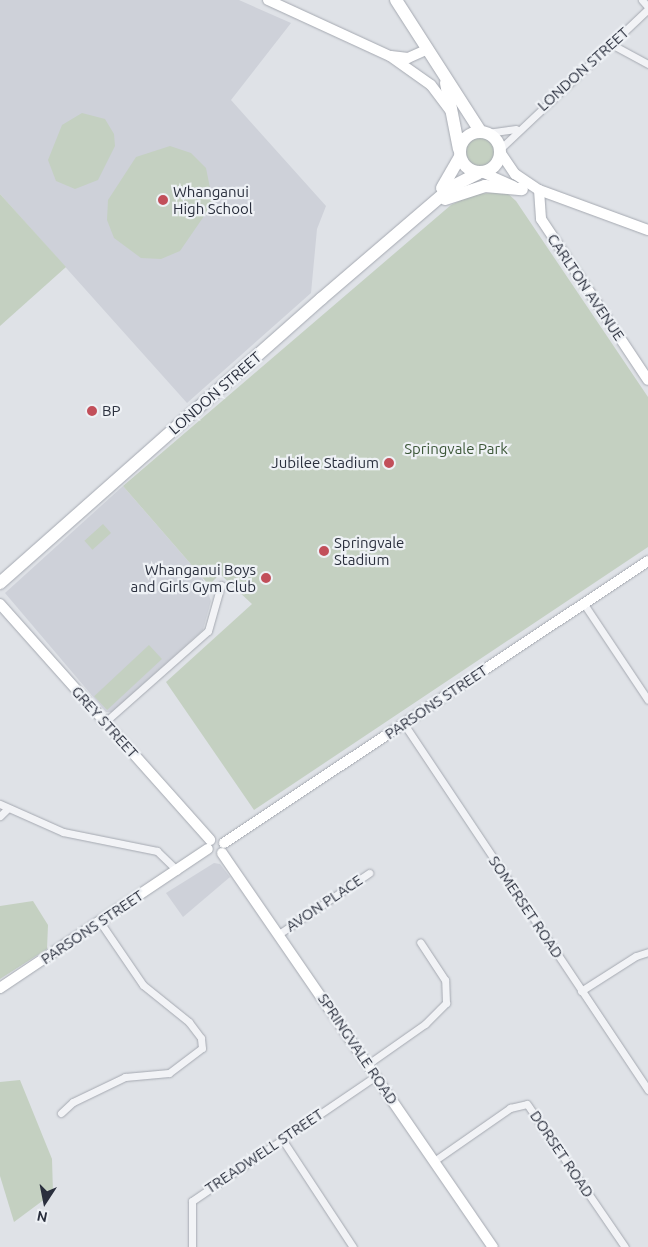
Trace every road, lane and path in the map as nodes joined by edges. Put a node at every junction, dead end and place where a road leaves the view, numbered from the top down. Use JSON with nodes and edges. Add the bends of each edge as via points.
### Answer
{"nodes":[{"id":1,"x":268,"y":0,"type":"edge"},
{"id":2,"x":396,"y":0,"type":"edge"},
{"id":3,"x":642,"y":0,"type":"edge"},
{"id":4,"x":648,"y":8,"type":"edge"},
{"id":5,"x":611,"y":44,"type":"junction"},
{"id":6,"x":428,"y":49,"type":"junction"},
{"id":7,"x":390,"y":56,"type":"junction"},
{"id":8,"x":437,"y":63,"type":"junction"},
{"id":9,"x":648,"y":64,"type":"edge"},
{"id":10,"x":454,"y":115,"type":"junction"},
{"id":11,"x":518,"y":128,"type":"junction"},
{"id":12,"x":484,"y":132,"type":"junction"},
{"id":13,"x":500,"y":151,"type":"junction"},
{"id":14,"x":460,"y":153,"type":"junction"},
{"id":15,"x":481,"y":173,"type":"junction"},
{"id":16,"x":522,"y":189,"type":"junction"},
{"id":17,"x":539,"y":190,"type":"junction"},
{"id":18,"x":432,"y":205,"type":"junction"},
{"id":19,"x":648,"y":230,"type":"edge"},
{"id":20,"x":648,"y":380,"type":"edge"},
{"id":21,"x":648,"y":561,"type":"edge"},
{"id":22,"x":0,"y":583,"type":"edge"},
{"id":23,"x":221,"y":585,"type":"dead end"},
{"id":24,"x":0,"y":604,"type":"edge"},
{"id":25,"x":584,"y":604,"type":"junction"},
{"id":26,"x":648,"y":700,"type":"edge"},
{"id":27,"x":105,"y":722,"type":"junction"},
{"id":28,"x":404,"y":724,"type":"junction"},
{"id":29,"x":0,"y":804,"type":"edge"},
{"id":30,"x":8,"y":809,"type":"junction"},
{"id":31,"x":0,"y":816,"type":"edge"},
{"id":32,"x":209,"y":845,"type":"junction"},
{"id":33,"x":223,"y":848,"type":"junction"},
{"id":34,"x":177,"y":870,"type":"junction"},
{"id":35,"x":370,"y":873,"type":"dead end"},
{"id":36,"x":100,"y":922,"type":"junction"},
{"id":37,"x":279,"y":934,"type":"junction"},
{"id":38,"x":420,"y":942,"type":"dead end"},
{"id":39,"x":648,"y":952,"type":"edge"},
{"id":40,"x":0,"y":988,"type":"edge"},
{"id":41,"x":582,"y":991,"type":"junction"},
{"id":42,"x":368,"y":1064,"type":"junction"},
{"id":43,"x":376,"y":1076,"type":"junction"},
{"id":44,"x":648,"y":1090,"type":"edge"},
{"id":45,"x":61,"y":1113,"type":"dead end"},
{"id":46,"x":282,"y":1140,"type":"junction"},
{"id":47,"x":434,"y":1161,"type":"junction"},
{"id":48,"x":192,"y":1247,"type":"edge"},
{"id":49,"x":353,"y":1247,"type":"edge"},
{"id":50,"x":493,"y":1247,"type":"edge"},
{"id":51,"x":625,"y":1247,"type":"edge"}],
"edges":[{"from":1,"to":7,"type":"main road"},
{"from":2,"to":6,"type":"highway"},
{"from":3,"to":4,"type":"street"},
{"from":4,"to":5,"type":"street","name":"LONDON STREET"},
{"from":5,"to":9,"type":"street"},
{"from":5,"to":11,"type":"street","name":"LONDON STREET"},
{"from":6,"to":7,"type":"main road","via":[[408,58]]},
{"from":6,"to":8,"type":"highway"},
{"from":7,"to":10,"type":"main road","via":[[431,85]]},
{"from":8,"to":10,"type":"highway"},
{"from":8,"to":12,"type":"highway"},
{"from":10,"to":14,"type":"highway"},
{"from":11,"to":12,"type":"street"},
{"from":11,"to":13,"type":"street","name":"LONDON STREET"},
{"from":12,"to":13,"type":"highway"},
{"from":12,"to":14,"type":"highway","via":[[468,135]]},
{"from":13,"to":15,"type":"highway","via":[[497,162]]},
{"from":13,"to":17,"type":"main road","via":[[515,174]]},
{"from":14,"to":15,"type":"highway"},
{"from":14,"to":18,"type":"highway","name":"LONDON STREET"},
{"from":15,"to":16,"type":"main road"},
{"from":15,"to":18,"type":"highway","name":"LONDON STREET"},
{"from":16,"to":17,"type":"main road"},
{"from":16,"to":18,"type":"highway","via":[[485,186]]},
{"from":17,"to":19,"type":"main road"},
{"from":17,"to":20,"type":"main road","name":"CARLTON AVENUE","via":[[541,219]]},
{"from":18,"to":22,"type":"highway","name":"LONDON STREET"},
{"from":21,"to":25,"type":"main road","name":"PARSONS STREET"},
{"from":23,"to":27,"type":"street","via":[[208,632]]},
{"from":24,"to":27,"type":"main road","name":"GREY STREET"},
{"from":25,"to":26,"type":"street"},
{"from":25,"to":28,"type":"main road","name":"PARSONS STREET"},
{"from":27,"to":32,"type":"main road","name":"GREY STREET"},
{"from":28,"to":33,"type":"main road","name":"PARSONS STREET"},
{"from":28,"to":41,"type":"street","name":"SOMERSET ROAD"},
{"from":29,"to":30,"type":"street"},
{"from":30,"to":31,"type":"street"},
{"from":30,"to":34,"type":"street","via":[[63,832],[157,851]]},
{"from":32,"to":33,"type":"main road","via":[[214,854]]},
{"from":32,"to":33,"type":"main road","via":[[218,838]]},
{"from":32,"to":34,"type":"main road","name":"PARSONS STREET"},
{"from":33,"to":37,"type":"main road","name":"SPRINGVALE ROAD"},
{"from":34,"to":36,"type":"main road","name":"PARSONS STREET"},
{"from":35,"to":37,"type":"street","name":"AVON PLACE"},
{"from":36,"to":40,"type":"main road","name":"PARSONS STREET"},
{"from":36,"to":45,"type":"street","via":[[143,985],[190,1022],[201,1038],[202,1048],[169,1073],[125,1077],[73,1102]]},
{"from":37,"to":42,"type":"main road","name":"SPRINGVALE ROAD"},
{"from":38,"to":42,"type":"street","via":[[445,980],[446,1003],[426,1024]]},
{"from":39,"to":41,"type":"street","via":[[636,956]]},
{"from":41,"to":44,"type":"street","name":"SOMERSET ROAD"},
{"from":42,"to":43,"type":"main road","name":"SPRINGVALE ROAD"},
{"from":43,"to":46,"type":"street","name":"TREADWELL STREET"},
{"from":43,"to":47,"type":"main road","name":"SPRINGVALE ROAD"},
{"from":46,"to":48,"type":"street","name":"TREADWELL STREET","via":[[192,1201]]},
{"from":46,"to":49,"type":"street"},
{"from":47,"to":50,"type":"main road","name":"SPRINGVALE ROAD"},
{"from":47,"to":51,"type":"street","name":"DORSET ROAD","via":[[510,1108],[527,1104]]}]}
